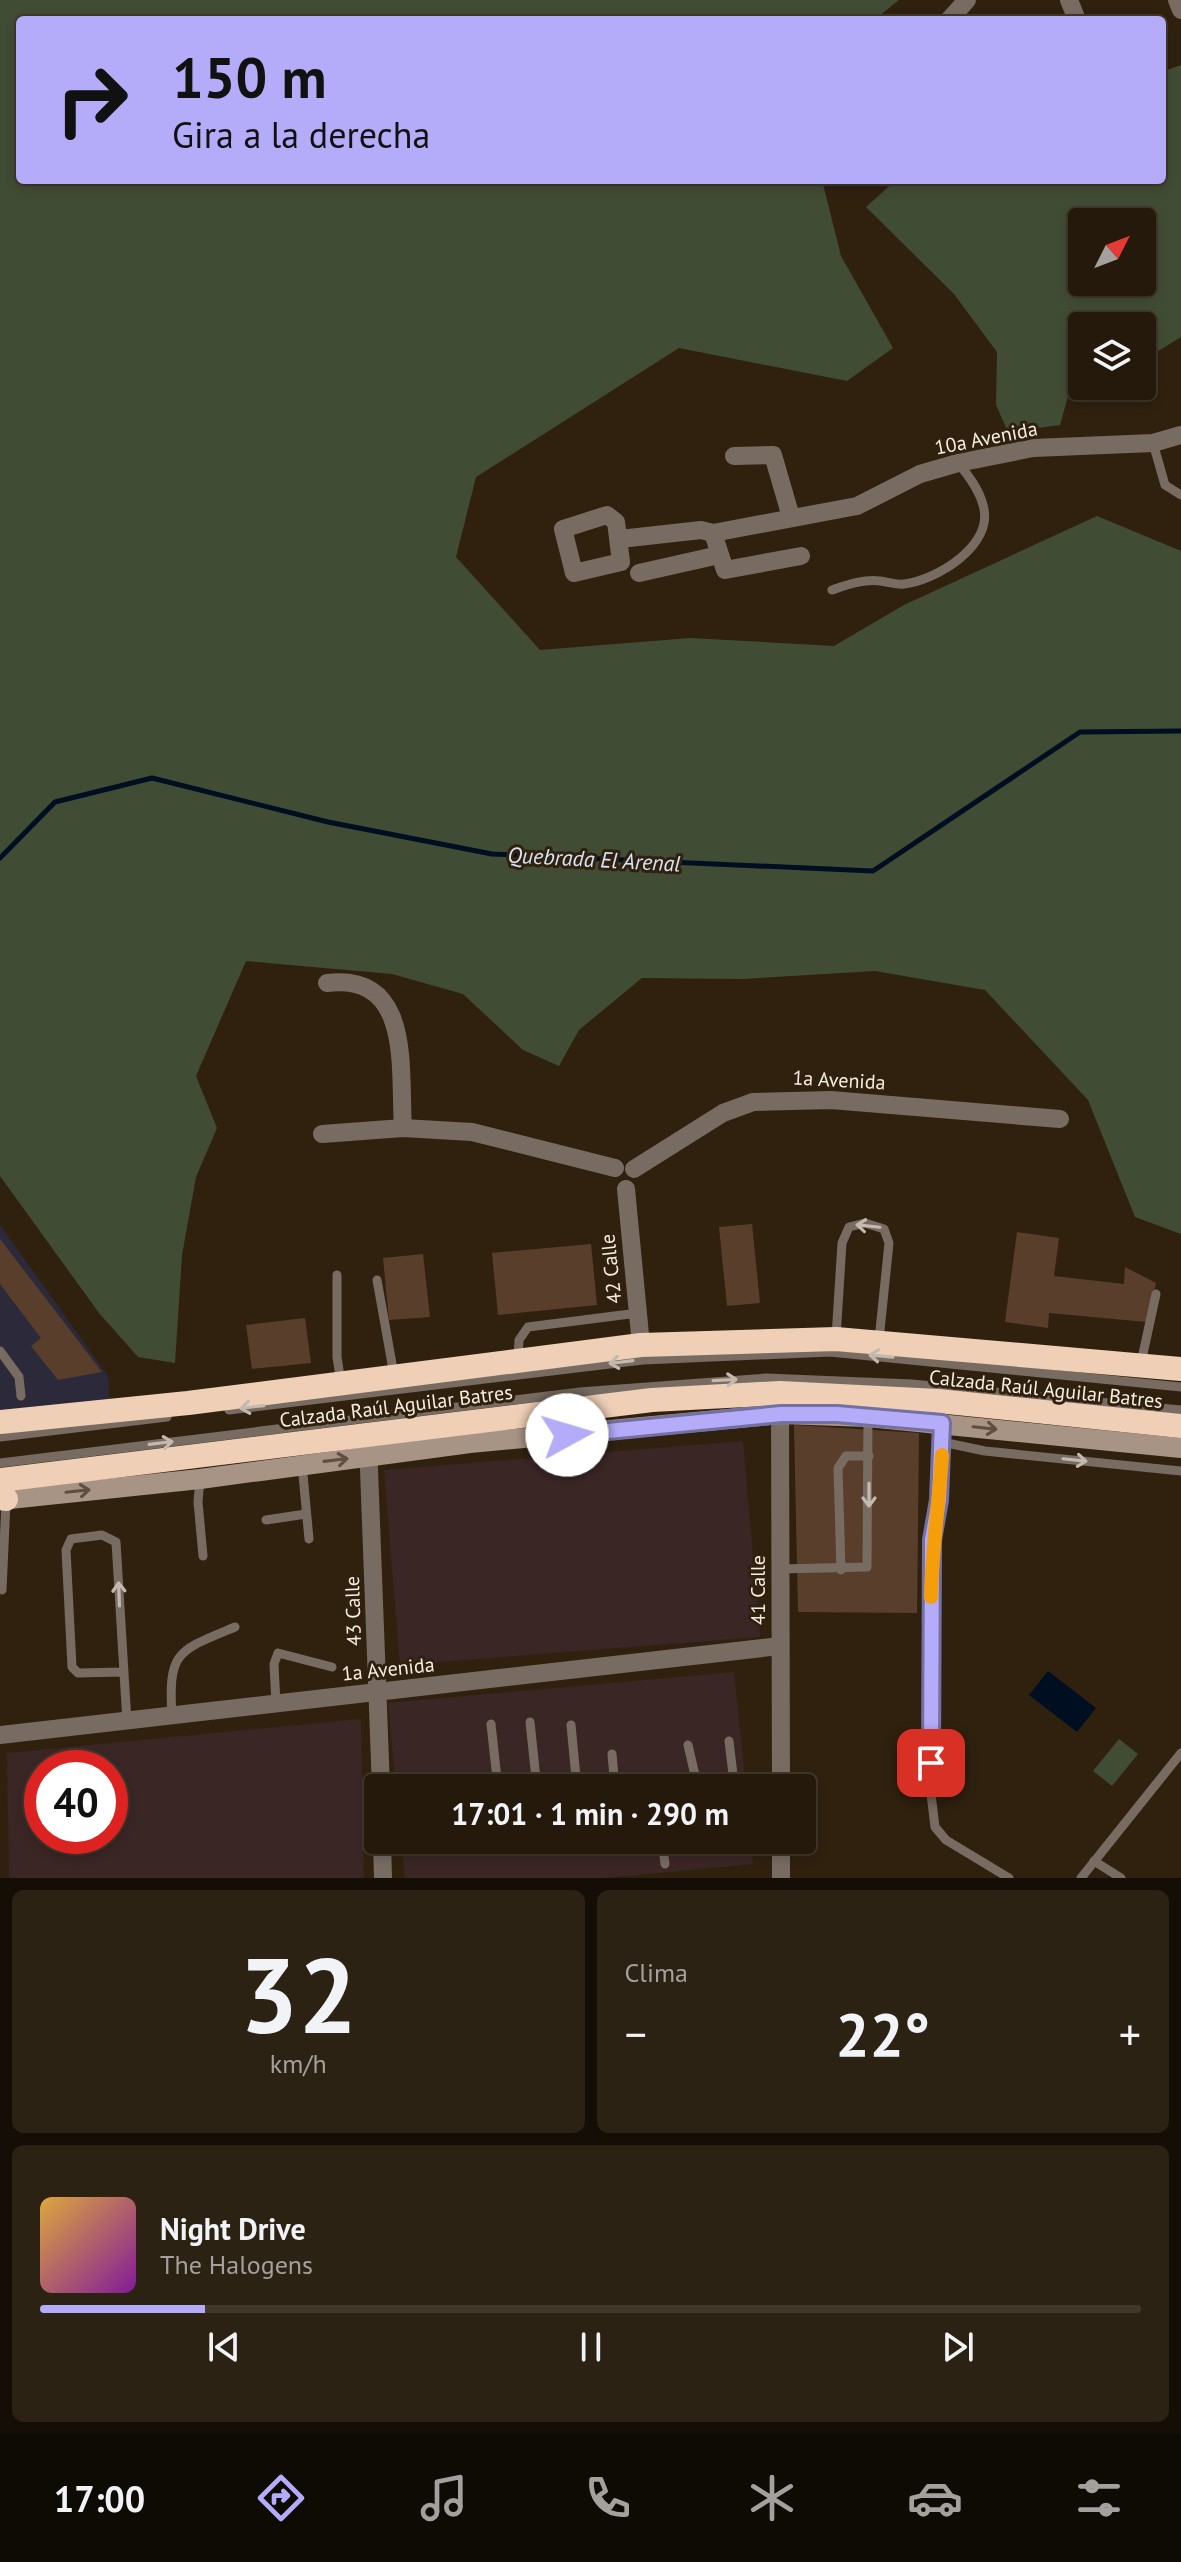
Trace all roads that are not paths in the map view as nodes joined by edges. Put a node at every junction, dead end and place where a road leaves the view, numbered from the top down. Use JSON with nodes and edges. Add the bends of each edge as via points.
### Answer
{"nodes":[{"id":1,"x":967,"y":0,"type":"edge"},
{"id":2,"x":1177,"y":0,"type":"edge"},
{"id":3,"x":1181,"y":10,"type":"edge"},
{"id":4,"x":953,"y":16,"type":"edge"},
{"id":5,"x":1181,"y":435,"type":"edge"},
{"id":6,"x":1153,"y":443,"type":"junction"},
{"id":7,"x":734,"y":456,"type":"dead end"},
{"id":8,"x":958,"y":463,"type":"junction"},
{"id":9,"x":1181,"y":495,"type":"edge"},
{"id":10,"x":791,"y":517,"type":"junction"},
{"id":11,"x":713,"y":533,"type":"junction"},
{"id":12,"x":620,"y":539,"type":"dead end"},
{"id":13,"x":719,"y":555,"type":"junction"},
{"id":14,"x":801,"y":556,"type":"dead end"},
{"id":15,"x":639,"y":573,"type":"dead end"},
{"id":16,"x":832,"y":590,"type":"dead end"},
{"id":17,"x":327,"y":983,"type":"dead end"},
{"id":18,"x":1060,"y":1119,"type":"dead end"},
{"id":19,"x":403,"y":1128,"type":"junction"},
{"id":20,"x":322,"y":1134,"type":"dead end"},
{"id":21,"x":625,"y":1169,"type":"junction"},
{"id":22,"x":337,"y":1275,"type":"dead end"},
{"id":23,"x":377,"y":1280,"type":"dead end"},
{"id":24,"x":1156,"y":1294,"type":"dead end"},
{"id":25,"x":638,"y":1313,"type":"junction"},
{"id":26,"x":836,"y":1339,"type":"junction"},
{"id":27,"x":879,"y":1343,"type":"junction"},
{"id":28,"x":641,"y":1345,"type":"junction"},
{"id":29,"x":0,"y":1351,"type":"edge"},
{"id":30,"x":518,"y":1360,"type":"junction"},
{"id":31,"x":1141,"y":1366,"type":"junction"},
{"id":32,"x":1181,"y":1369,"type":"edge"},
{"id":33,"x":394,"y":1375,"type":"junction"},
{"id":34,"x":341,"y":1383,"type":"junction"},
{"id":35,"x":1181,"y":1387,"type":"edge"},
{"id":36,"x":21,"y":1396,"type":"dead end"},
{"id":37,"x":780,"y":1404,"type":"junction"},
{"id":38,"x":1181,"y":1410,"type":"edge"},
{"id":39,"x":868,"y":1417,"type":"junction"},
{"id":40,"x":0,"y":1422,"type":"edge"},
{"id":41,"x":1181,"y":1426,"type":"edge"},
{"id":42,"x":942,"y":1432,"type":"junction"},
{"id":43,"x":0,"y":1437,"type":"edge"},
{"id":44,"x":368,"y":1444,"type":"junction"},
{"id":45,"x":1181,"y":1448,"type":"edge"},
{"id":46,"x":869,"y":1456,"type":"junction"},
{"id":47,"x":0,"y":1463,"type":"edge"},
{"id":48,"x":302,"y":1464,"type":"junction"},
{"id":49,"x":1181,"y":1471,"type":"edge"},
{"id":50,"x":200,"y":1479,"type":"junction"},
{"id":51,"x":2,"y":1494,"type":"edge"},
{"id":52,"x":306,"y":1514,"type":"junction"},
{"id":53,"x":266,"y":1520,"type":"dead end"},
{"id":54,"x":309,"y":1539,"type":"dead end"},
{"id":55,"x":203,"y":1556,"type":"dead end"},
{"id":56,"x":780,"y":1569,"type":"junction"},
{"id":57,"x":841,"y":1570,"type":"junction"},
{"id":58,"x":2,"y":1590,"type":"dead end"},
{"id":59,"x":235,"y":1627,"type":"dead end"},
{"id":60,"x":780,"y":1646,"type":"junction"},
{"id":61,"x":332,"y":1667,"type":"dead end"},
{"id":62,"x":122,"y":1672,"type":"junction"},
{"id":63,"x":379,"y":1693,"type":"junction"},
{"id":64,"x":276,"y":1704,"type":"junction"},
{"id":65,"x":172,"y":1717,"type":"junction"},
{"id":66,"x":127,"y":1722,"type":"junction"},
{"id":67,"x":530,"y":1722,"type":"dead end"},
{"id":68,"x":491,"y":1724,"type":"dead end"},
{"id":69,"x":571,"y":1725,"type":"dead end"},
{"id":70,"x":0,"y":1735,"type":"edge"},
{"id":71,"x":729,"y":1741,"type":"dead end"},
{"id":72,"x":688,"y":1745,"type":"dead end"},
{"id":73,"x":1181,"y":1753,"type":"edge"},
{"id":74,"x":612,"y":1754,"type":"dead end"},
{"id":75,"x":381,"y":1774,"type":"edge"},
{"id":76,"x":496,"y":1774,"type":"edge"},
{"id":77,"x":536,"y":1774,"type":"edge"},
{"id":78,"x":576,"y":1774,"type":"edge"},
{"id":79,"x":614,"y":1774,"type":"edge"},
{"id":80,"x":696,"y":1774,"type":"edge"},
{"id":81,"x":733,"y":1774,"type":"edge"},
{"id":82,"x":781,"y":1774,"type":"edge"},
{"id":83,"x":382,"y":1854,"type":"edge"},
{"id":84,"x":664,"y":1854,"type":"edge"},
{"id":85,"x":781,"y":1854,"type":"edge"},
{"id":86,"x":1094,"y":1861,"type":"junction"},
{"id":87,"x":665,"y":1864,"type":"dead end"},
{"id":88,"x":1083,"y":1877,"type":"edge"},
{"id":89,"x":383,"y":1878,"type":"edge"},
{"id":90,"x":781,"y":1878,"type":"edge"},
{"id":91,"x":1009,"y":1878,"type":"edge"},
{"id":92,"x":1121,"y":1878,"type":"edge"}],
"edges":[{"from":1,"to":4,"type":"street"},
{"from":2,"to":3,"type":"street"},
{"from":5,"to":6,"type":"street","name":"10a Avenida"},
{"from":6,"to":8,"type":"street","name":"10a Avenida","via":[[1033,448]]},
{"from":6,"to":9,"type":"lane","via":[[1165,485]]},
{"from":7,"to":10,"type":"street","via":[[773,455]]},
{"from":8,"to":10,"type":"street","name":"10a Avenida","via":[[920,474],[857,506]]},
{"from":8,"to":16,"type":"lane","via":[[983,505],[984,526],[969,550],[914,581],[859,581]]},
{"from":10,"to":11,"type":"street","name":"10a Avenida"},
{"from":11,"to":12,"type":"street","name":"10a Avenida"},
{"from":11,"to":13,"type":"street"},
{"from":13,"to":14,"type":"street","via":[[722,566],[732,571]]},
{"from":13,"to":15,"type":"street"},
{"from":17,"to":19,"type":"street","via":[[348,980],[367,985],[390,1007]]},
{"from":18,"to":21,"type":"street","name":"1a Avenida","via":[[831,1100],[753,1102],[723,1113]]},
{"from":19,"to":20,"type":"street"},
{"from":19,"to":21,"type":"street","via":[[472,1132]]},
{"from":21,"to":25,"type":"street","name":"42 Calle","via":[[635,1183],[626,1189]]},
{"from":22,"to":34,"type":"lane"},
{"from":23,"to":33,"type":"lane"},
{"from":24,"to":31,"type":"lane"},
{"from":25,"to":28,"type":"street","name":"42 Calle"},
{"from":25,"to":30,"type":"lane","via":[[528,1327],[519,1340]]},
{"from":26,"to":27,"type":"highway","name":"Calzada Raúl Aguilar Batres"},
{"from":27,"to":26,"type":"lane","one_way":true,"via":[[889,1243],[884,1229],[865,1223],[849,1227],[842,1243]]},
{"from":26,"to":28,"type":"highway","name":"Calzada Raúl Aguilar Batres"},
{"from":27,"to":31,"type":"highway","name":"Calzada Raúl Aguilar Batres"},
{"from":28,"to":30,"type":"highway","name":"Calzada Raúl Aguilar Batres"},
{"from":29,"to":36,"type":"lane","via":[[19,1377]]},
{"from":30,"to":33,"type":"highway","name":"Calzada Raúl Aguilar Batres"},
{"from":31,"to":32,"type":"highway","name":"Calzada Raúl Aguilar Batres"},
{"from":33,"to":34,"type":"highway","name":"Calzada Raúl Aguilar Batres"},
{"from":34,"to":40,"type":"highway","name":"Calzada Raúl Aguilar Batres"},
{"from":35,"to":43,"type":"lane","one_way":true,"via":[[830,1352],[643,1360]]},
{"from":37,"to":39,"type":"street"},
{"from":37,"to":41,"type":"highway","name":"Calzada Raúl Aguilar Batres","via":[[938,1401]]},
{"from":37,"to":44,"type":"highway","name":"Calzada Raúl Aguilar Batres","via":[[652,1400]]},
{"from":37,"to":56,"type":"street","name":"41 Calle"},
{"from":47,"to":38,"type":"lane","one_way":true,"via":[[580,1392],[766,1378],[912,1384]]},
{"from":39,"to":42,"type":"street"},
{"from":39,"to":46,"type":"lane"},
{"from":42,"to":45,"type":"street","one_way":true},
{"from":42,"to":49,"type":"lane","one_way":true,"via":[[985,1451]]},
{"from":42,"to":91,"type":"lane","via":[[932,1540],[935,1827],[946,1840]]},
{"from":48,"to":44,"type":"street","one_way":true},
{"from":44,"to":51,"type":"highway","name":"Calzada Raúl Aguilar Batres"},
{"from":44,"to":63,"type":"street","name":"43 Calle"},
{"from":46,"to":57,"type":"lane","one_way":true,"via":[[869,1561],[862,1570]]},
{"from":46,"to":57,"type":"lane","via":[[846,1456],[838,1468]]},
{"from":48,"to":50,"type":"street"},
{"from":48,"to":52,"type":"lane"},
{"from":51,"to":50,"type":"street","one_way":true},
{"from":50,"to":55,"type":"lane"},
{"from":51,"to":58,"type":"lane"},
{"from":52,"to":53,"type":"lane"},
{"from":52,"to":54,"type":"lane"},
{"from":56,"to":57,"type":"lane"},
{"from":56,"to":60,"type":"street","name":"41 Calle"},
{"from":59,"to":65,"type":"lane","via":[[188,1646],[180,1655],[170,1677]]},
{"from":60,"to":63,"type":"street","name":"1a Avenida"},
{"from":60,"to":82,"type":"street","name":"41 Calle"},
{"from":61,"to":64,"type":"lane","via":[[278,1653]]},
{"from":62,"to":62,"type":"lane","one_way":true,"via":[[116,1542],[102,1535],[71,1539],[66,1550],[72,1667],[78,1673]]},
{"from":62,"to":66,"type":"lane"},
{"from":63,"to":64,"type":"street","name":"1a Avenida"},
{"from":63,"to":75,"type":"street","name":"43 Calle"},
{"from":64,"to":65,"type":"street","name":"1a Avenida"},
{"from":65,"to":66,"type":"street","name":"1a Avenida"},
{"from":66,"to":70,"type":"street","name":"1a Avenida"},
{"from":67,"to":77,"type":"lane"},
{"from":68,"to":76,"type":"lane"},
{"from":69,"to":78,"type":"lane"},
{"from":71,"to":81,"type":"lane"},
{"from":72,"to":80,"type":"lane"},
{"from":73,"to":86,"type":"lane"},
{"from":74,"to":79,"type":"lane"},
{"from":83,"to":89,"type":"street"},
{"from":84,"to":87,"type":"lane"},
{"from":85,"to":90,"type":"street"},
{"from":86,"to":88,"type":"lane"},
{"from":86,"to":92,"type":"lane"}]}
